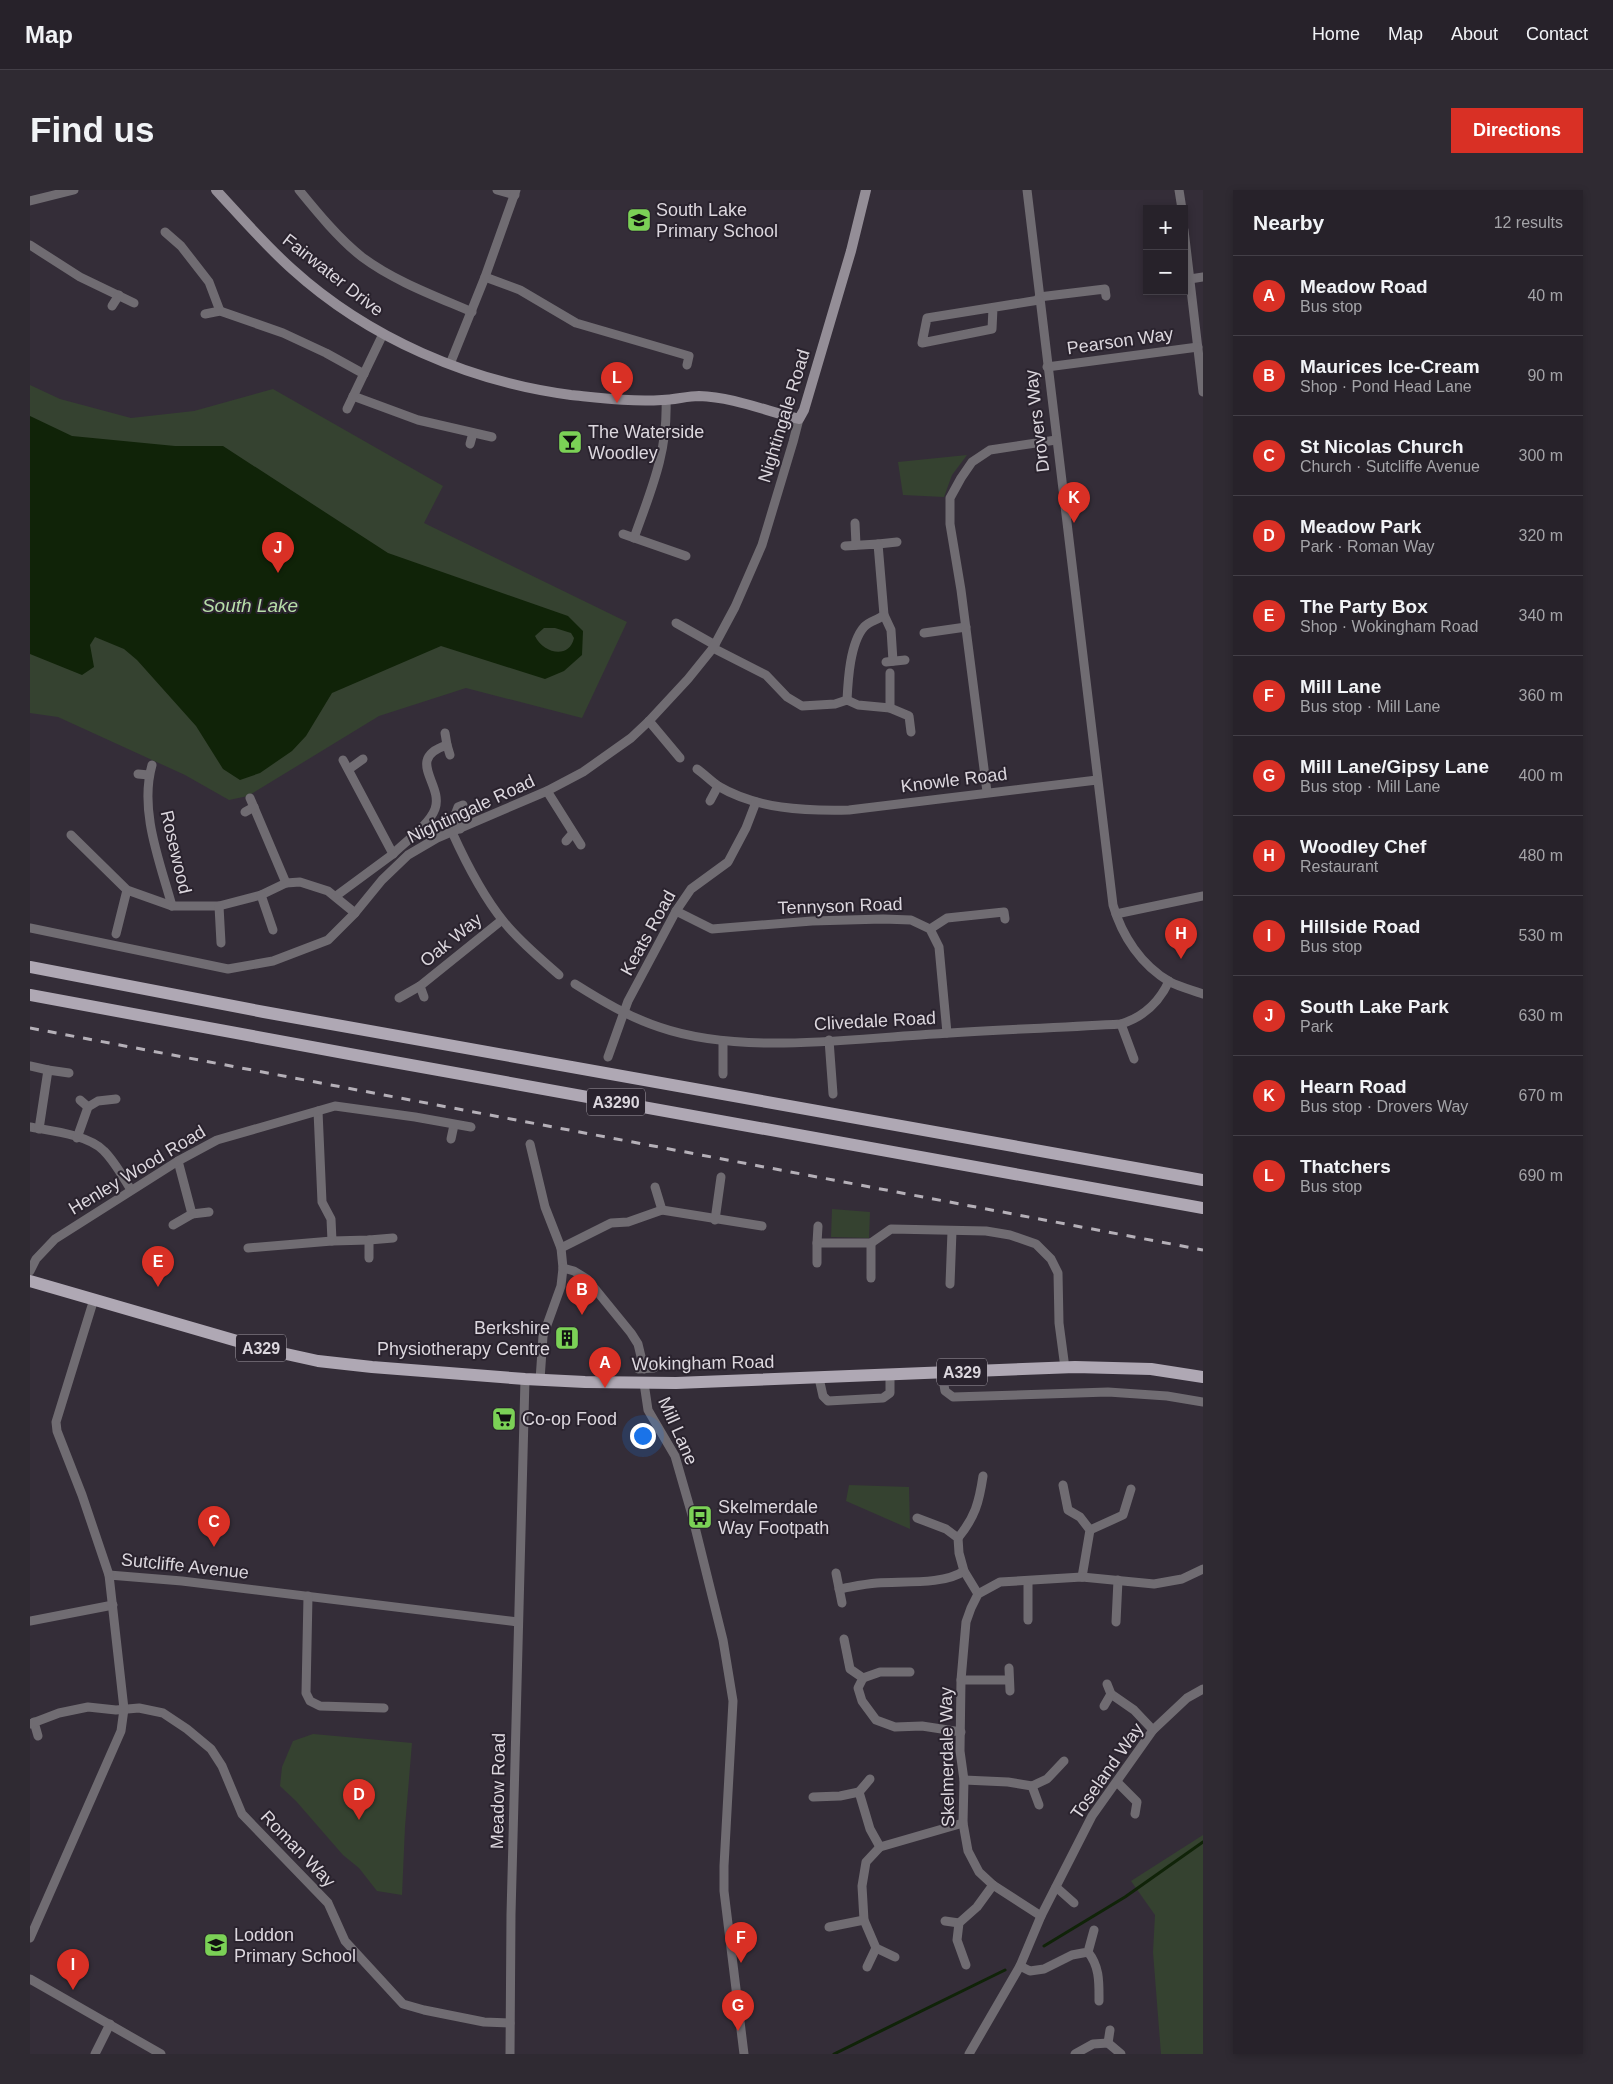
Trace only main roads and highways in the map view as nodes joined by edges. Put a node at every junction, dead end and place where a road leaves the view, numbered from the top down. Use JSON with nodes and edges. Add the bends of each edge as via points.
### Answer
{"nodes":[{"id":1,"x":30,"y":968,"type":"edge"},
{"id":2,"x":30,"y":994,"type":"edge"},
{"id":3,"x":1203,"y":1180,"type":"edge"},
{"id":4,"x":1203,"y":1208,"type":"edge"},
{"id":5,"x":30,"y":1280,"type":"edge"},
{"id":6,"x":1203,"y":1377,"type":"edge"}],
"edges":[{"from":1,"to":3,"type":"main road","number":"A3290"},
{"from":2,"to":4,"type":"main road","number":"A3290"},
{"from":5,"to":6,"type":"main road","name":"Wokingham Road","number":"A329","via":[[268,1350],[318,1361],[397,1370],[644,1383],[1065,1368],[1151,1369]]}]}
